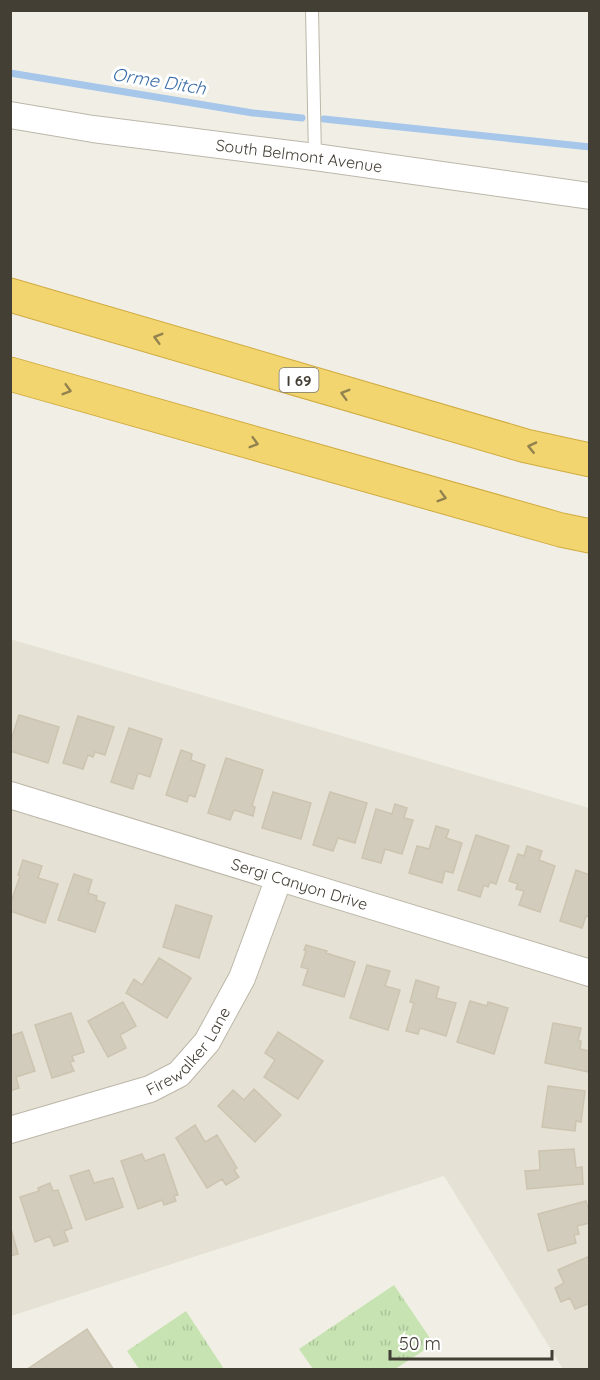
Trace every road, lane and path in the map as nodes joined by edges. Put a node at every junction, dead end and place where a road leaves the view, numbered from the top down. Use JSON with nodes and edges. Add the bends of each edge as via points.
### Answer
{"nodes":[{"id":1,"x":312,"y":10,"type":"edge"},
{"id":2,"x":10,"y":115,"type":"edge"},
{"id":3,"x":315,"y":157,"type":"junction"},
{"id":4,"x":590,"y":196,"type":"edge"},
{"id":5,"x":10,"y":295,"type":"edge"},
{"id":6,"x":10,"y":374,"type":"edge"},
{"id":7,"x":590,"y":459,"type":"edge"},
{"id":8,"x":590,"y":536,"type":"edge"},
{"id":9,"x":10,"y":795,"type":"edge"},
{"id":10,"x":279,"y":878,"type":"junction"},
{"id":11,"x":590,"y":973,"type":"edge"},
{"id":12,"x":10,"y":1130,"type":"edge"}],
"edges":[{"from":1,"to":3,"type":"lane"},
{"from":2,"to":3,"type":"street","name":"South Belmont Avenue"},
{"from":3,"to":4,"type":"street","name":"South Belmont Avenue"},
{"from":7,"to":5,"type":"highway","number":"I 69","one_way":true,"via":[[515,443]]},
{"from":6,"to":8,"type":"highway","one_way":true},
{"from":9,"to":10,"type":"street","name":"Sergi Canyon Drive"},
{"from":10,"to":11,"type":"street","name":"Sergi Canyon Drive"},
{"from":10,"to":12,"type":"street","name":"Firewalker Lane","via":[[242,978],[207,1042],[179,1074],[150,1089]]}]}
